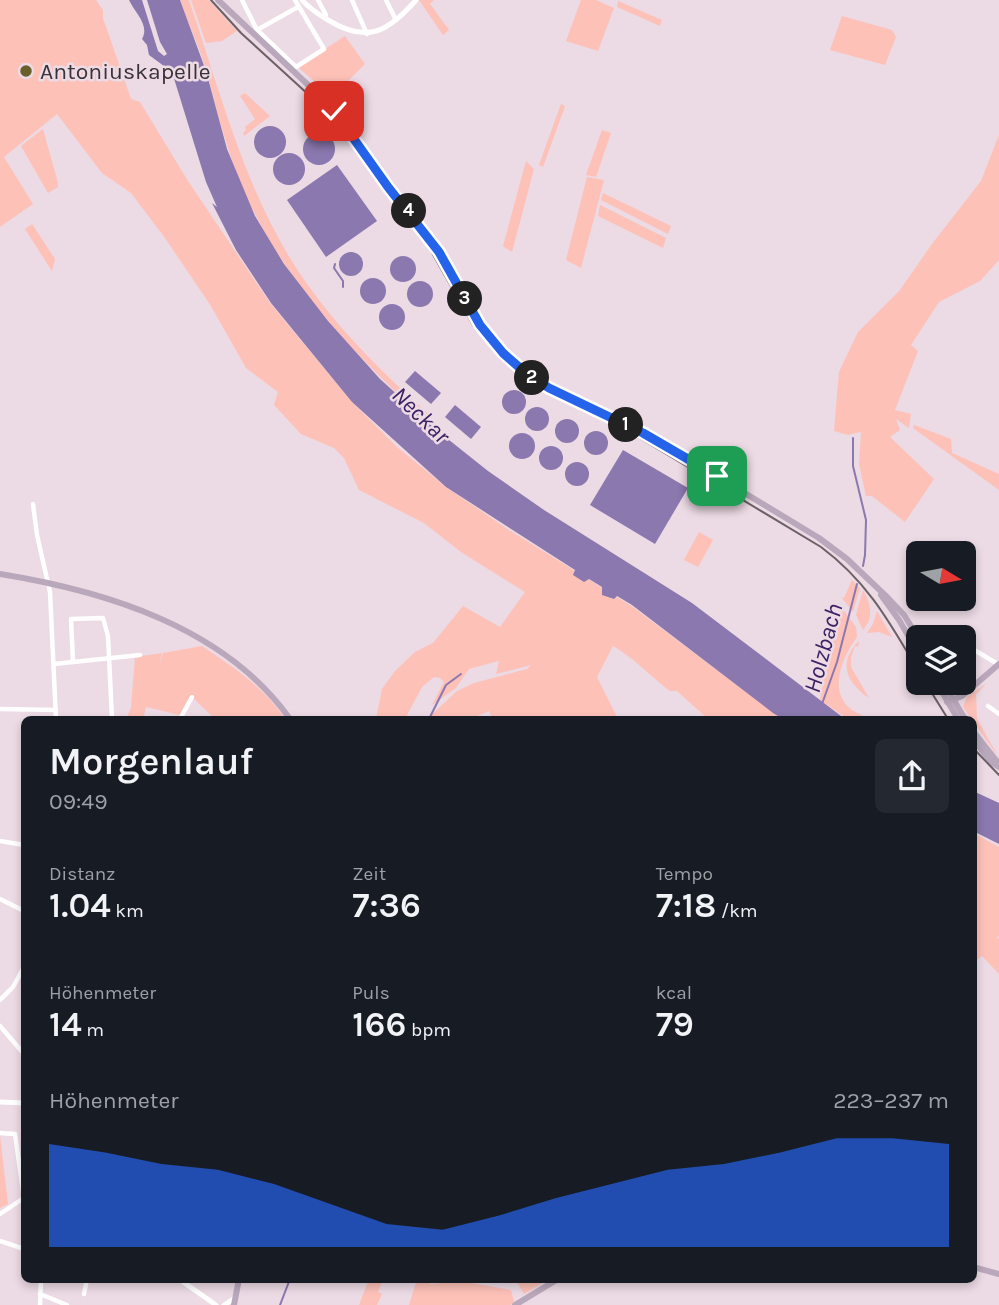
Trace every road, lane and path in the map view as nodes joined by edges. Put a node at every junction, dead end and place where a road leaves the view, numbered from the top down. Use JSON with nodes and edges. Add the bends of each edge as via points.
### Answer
{"nodes":[{"id":1,"x":218,"y":0,"type":"edge"},
{"id":2,"x":242,"y":0,"type":"edge"},
{"id":3,"x":295,"y":0,"type":"edge"},
{"id":4,"x":302,"y":0,"type":"edge"},
{"id":5,"x":318,"y":0,"type":"edge"},
{"id":6,"x":352,"y":0,"type":"edge"},
{"id":7,"x":386,"y":0,"type":"edge"},
{"id":8,"x":416,"y":0,"type":"edge"},
{"id":9,"x":298,"y":7,"type":"junction"},
{"id":10,"x":325,"y":18,"type":"junction"},
{"id":11,"x":396,"y":20,"type":"junction"},
{"id":12,"x":257,"y":30,"type":"junction"},
{"id":13,"x":368,"y":34,"type":"junction"},
{"id":14,"x":33,"y":504,"type":"dead end"},
{"id":15,"x":0,"y":574,"type":"edge"},
{"id":16,"x":879,"y":590,"type":"junction"},
{"id":17,"x":910,"y":625,"type":"edge"},
{"id":18,"x":906,"y":633,"type":"edge"},
{"id":19,"x":976,"y":651,"type":"edge"},
{"id":20,"x":140,"y":655,"type":"dead end"},
{"id":21,"x":110,"y":658,"type":"junction"},
{"id":22,"x":73,"y":662,"type":"junction"},
{"id":23,"x":54,"y":664,"type":"junction"},
{"id":24,"x":999,"y":664,"type":"edge"},
{"id":25,"x":999,"y":672,"type":"edge"},
{"id":26,"x":986,"y":675,"type":"junction"},
{"id":27,"x":976,"y":684,"type":"edge"},
{"id":28,"x":947,"y":695,"type":"edge"},
{"id":29,"x":949,"y":695,"type":"edge"},
{"id":30,"x":959,"y":695,"type":"edge"},
{"id":31,"x":962,"y":696,"type":"joint"},
{"id":32,"x":192,"y":697,"type":"dead end"},
{"id":33,"x":951,"y":700,"type":"junction"},
{"id":34,"x":988,"y":706,"type":"dead end"},
{"id":35,"x":0,"y":709,"type":"edge"},
{"id":36,"x":56,"y":710,"type":"junction"},
{"id":37,"x":999,"y":714,"type":"edge"},
{"id":38,"x":56,"y":716,"type":"edge"},
{"id":39,"x":112,"y":716,"type":"edge"},
{"id":40,"x":182,"y":716,"type":"edge"},
{"id":41,"x":288,"y":716,"type":"edge"},
{"id":42,"x":961,"y":716,"type":"edge"},
{"id":43,"x":962,"y":716,"type":"edge"},
{"id":44,"x":977,"y":736,"type":"edge"},
{"id":45,"x":977,"y":744,"type":"edge"},
{"id":46,"x":999,"y":766,"type":"edge"},
{"id":47,"x":0,"y":841,"type":"edge"},
{"id":48,"x":21,"y":844,"type":"edge"},
{"id":49,"x":0,"y":899,"type":"edge"},
{"id":50,"x":21,"y":910,"type":"edge"},
{"id":51,"x":21,"y":972,"type":"edge"},
{"id":52,"x":0,"y":1000,"type":"edge"},
{"id":53,"x":0,"y":1026,"type":"edge"},
{"id":54,"x":21,"y":1050,"type":"edge"},
{"id":55,"x":0,"y":1102,"type":"edge"},
{"id":56,"x":21,"y":1102,"type":"edge"},
{"id":57,"x":0,"y":1132,"type":"edge"},
{"id":58,"x":21,"y":1177,"type":"edge"},
{"id":59,"x":21,"y":1200,"type":"edge"},
{"id":60,"x":0,"y":1214,"type":"edge"},
{"id":61,"x":0,"y":1241,"type":"edge"},
{"id":62,"x":21,"y":1248,"type":"edge"},
{"id":63,"x":977,"y":1268,"type":"edge"},
{"id":64,"x":999,"y":1274,"type":"edge"},
{"id":65,"x":41,"y":1283,"type":"edge"},
{"id":66,"x":86,"y":1283,"type":"edge"},
{"id":67,"x":185,"y":1283,"type":"edge"},
{"id":68,"x":238,"y":1283,"type":"edge"},
{"id":69,"x":552,"y":1283,"type":"edge"},
{"id":70,"x":40,"y":1294,"type":"junction"},
{"id":71,"x":83,"y":1294,"type":"dead end"},
{"id":72,"x":235,"y":1303,"type":"edge"},
{"id":73,"x":69,"y":1304,"type":"edge"},
{"id":74,"x":40,"y":1305,"type":"edge"},
{"id":75,"x":216,"y":1305,"type":"edge"},
{"id":76,"x":224,"y":1305,"type":"edge"},
{"id":77,"x":516,"y":1305,"type":"edge"}],
"edges":[{"from":1,"to":16,"type":"main road","via":[[334,111],[439,252],[480,325],[514,364],[549,388],[643,433],[798,523],[846,558]]},
{"from":2,"to":12,"type":"street"},
{"from":3,"to":9,"type":"street"},
{"from":4,"to":10,"type":"street"},
{"from":5,"to":10,"type":"street"},
{"from":6,"to":13,"type":"street"},
{"from":7,"to":11,"type":"street"},
{"from":8,"to":11,"type":"street"},
{"from":9,"to":12,"type":"street"},
{"from":9,"to":12,"type":"street","via":[[324,49],[296,67]]},
{"from":10,"to":13,"type":"street","via":[[346,30]]},
{"from":11,"to":13,"type":"street"},
{"from":14,"to":23,"type":"street","via":[[50,592]]},
{"from":15,"to":41,"type":"main road","via":[[89,592],[171,624],[244,671]]},
{"from":16,"to":17,"type":"main road"},
{"from":16,"to":18,"type":"main road"},
{"from":19,"to":24,"type":"street"},
{"from":20,"to":21,"type":"street"},
{"from":21,"to":22,"type":"street"},
{"from":21,"to":22,"type":"street","via":[[103,618],[71,619]]},
{"from":21,"to":39,"type":"street"},
{"from":22,"to":23,"type":"street"},
{"from":23,"to":36,"type":"street"},
{"from":24,"to":26,"type":"main road"},
{"from":25,"to":26,"type":"street"},
{"from":26,"to":27,"type":"main road"},
{"from":28,"to":33,"type":"main road"},
{"from":29,"to":33,"type":"main road"},
{"from":30,"to":33,"type":"main road"},
{"from":31,"to":33,"type":"main road"},
{"from":31,"to":43,"type":"main road"},
{"from":32,"to":40,"type":"street"},
{"from":33,"to":42,"type":"main road"},
{"from":34,"to":37,"type":"street"},
{"from":35,"to":36,"type":"street"},
{"from":36,"to":38,"type":"street"},
{"from":44,"to":46,"type":"main road"},
{"from":45,"to":46,"type":"main road"},
{"from":47,"to":48,"type":"street"},
{"from":49,"to":50,"type":"street"},
{"from":51,"to":52,"type":"street"},
{"from":53,"to":54,"type":"street"},
{"from":55,"to":56,"type":"street"},
{"from":57,"to":58,"type":"street","via":[[15,1134]]},
{"from":59,"to":60,"type":"street"},
{"from":61,"to":62,"type":"street"},
{"from":63,"to":64,"type":"main road"},
{"from":65,"to":70,"type":"street"},
{"from":66,"to":71,"type":"street"},
{"from":67,"to":75,"type":"street"},
{"from":68,"to":72,"type":"main road"},
{"from":69,"to":77,"type":"main road"},
{"from":70,"to":73,"type":"street"},
{"from":70,"to":74,"type":"street"},
{"from":72,"to":76,"type":"street"}]}
